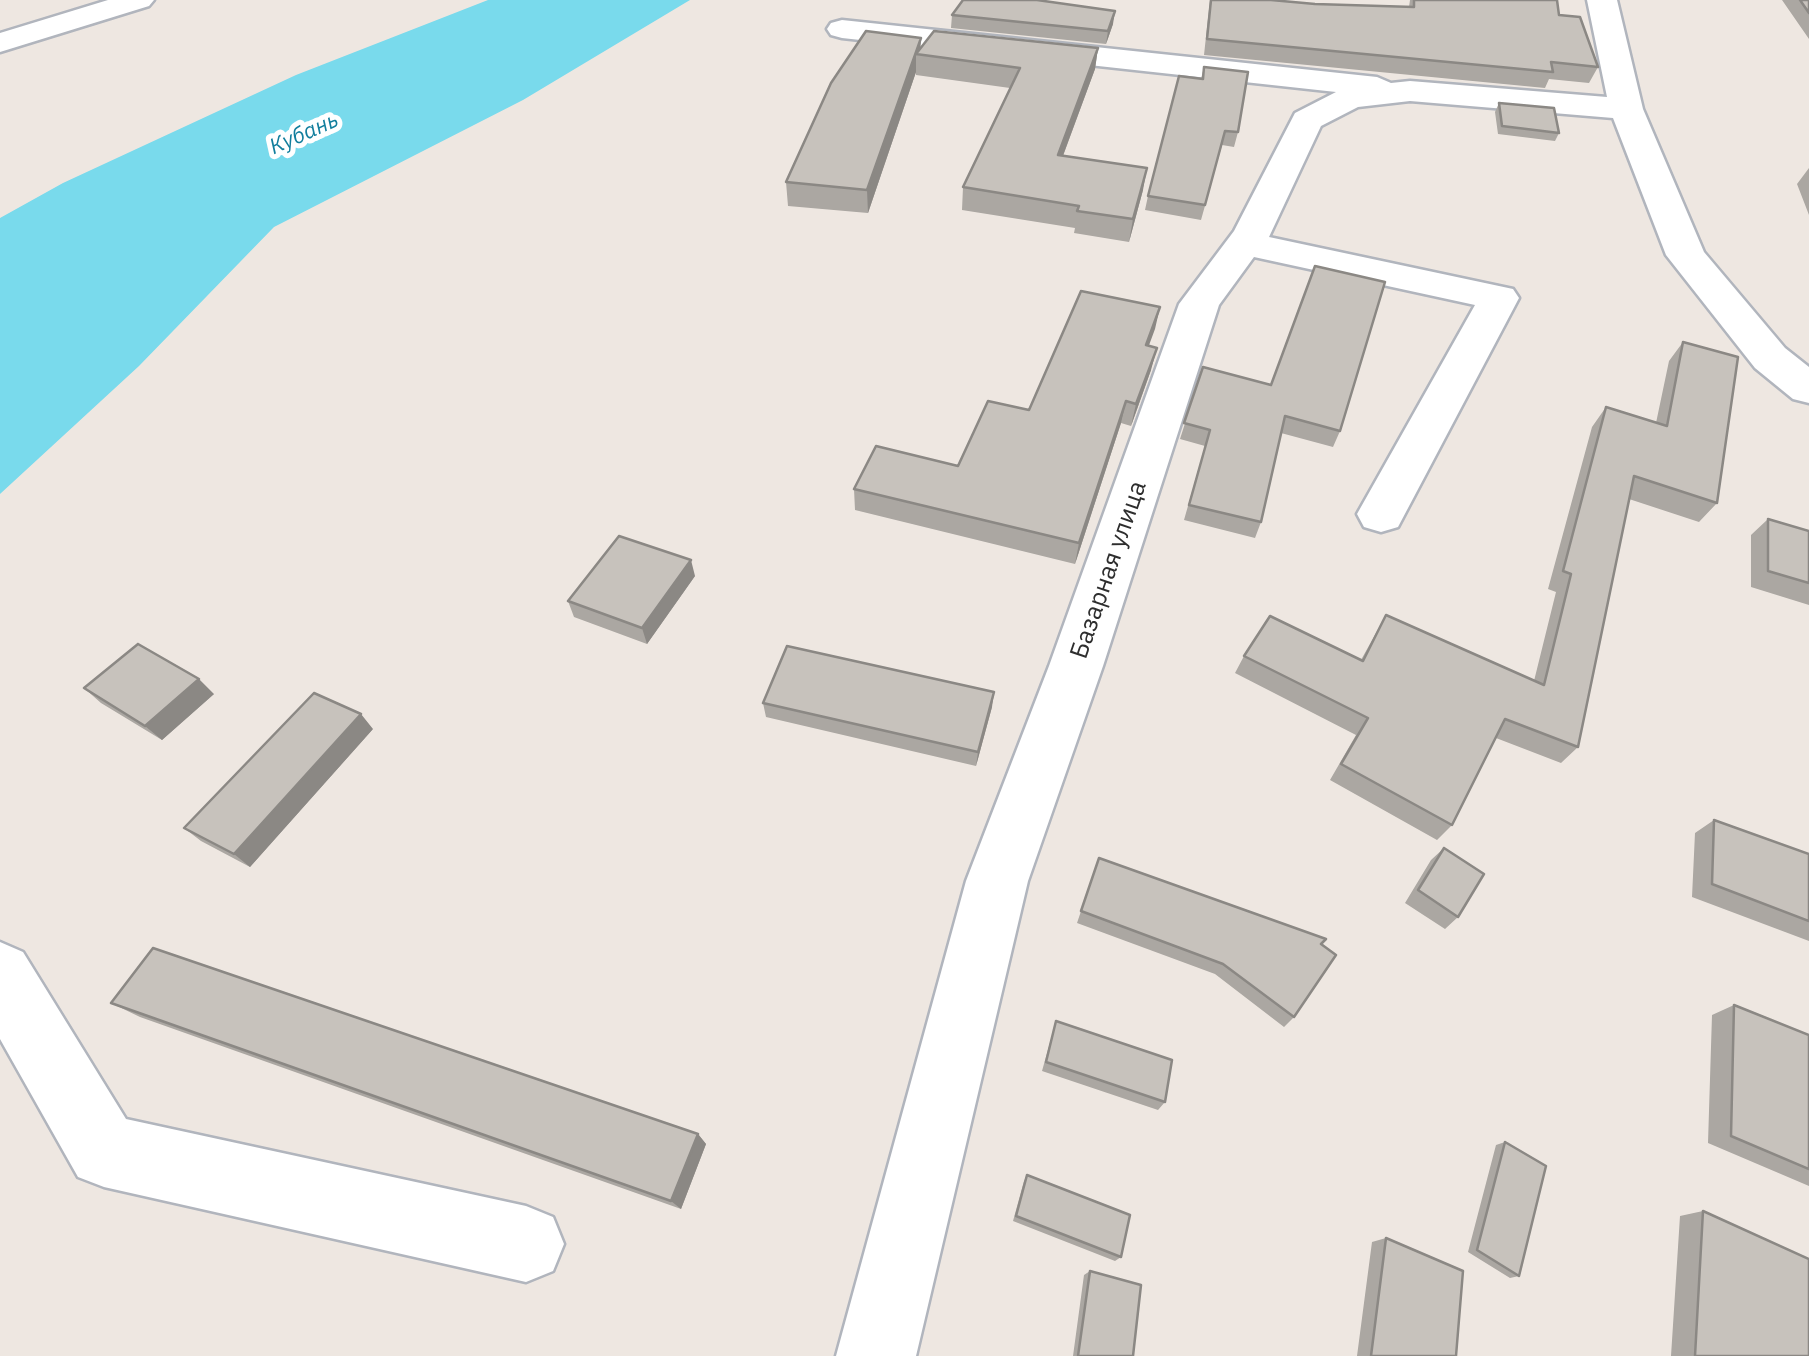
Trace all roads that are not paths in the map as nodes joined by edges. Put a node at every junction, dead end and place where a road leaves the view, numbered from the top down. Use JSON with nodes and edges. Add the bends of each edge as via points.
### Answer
{"nodes":[{"id":1,"x":139,"y":0,"type":"edge"},
{"id":2,"x":1602,"y":0,"type":"edge"},
{"id":3,"x":842,"y":29,"type":"dead end"},
{"id":4,"x":0,"y":43,"type":"edge"},
{"id":5,"x":1410,"y":91,"type":"junction"},
{"id":6,"x":1626,"y":109,"type":"junction"},
{"id":7,"x":1244,"y":243,"type":"junction"},
{"id":8,"x":1797,"y":379,"type":"edge"},
{"id":9,"x":1380,"y":514,"type":"dead end"},
{"id":10,"x":0,"y":975,"type":"edge"},
{"id":11,"x":526,"y":1244,"type":"dead end"},
{"id":12,"x":876,"y":1356,"type":"edge"}],
"edges":[{"from":1,"to":4,"type":"street"},
{"from":2,"to":6,"type":"street"},
{"from":3,"to":5,"type":"street"},
{"from":5,"to":6,"type":"street","name":"Базарная улица"},
{"from":5,"to":7,"type":"street","name":"Базарная улица","via":[[1350,98],[1306,120]]},
{"from":6,"to":8,"type":"street","via":[[1686,256],[1770,358]]},
{"from":7,"to":9,"type":"street","via":[[1499,298]]},
{"from":7,"to":12,"type":"street","name":"Базарная улица","via":[[1199,304],[997,881]]},
{"from":10,"to":11,"type":"street","via":[[104,1151]]}]}
